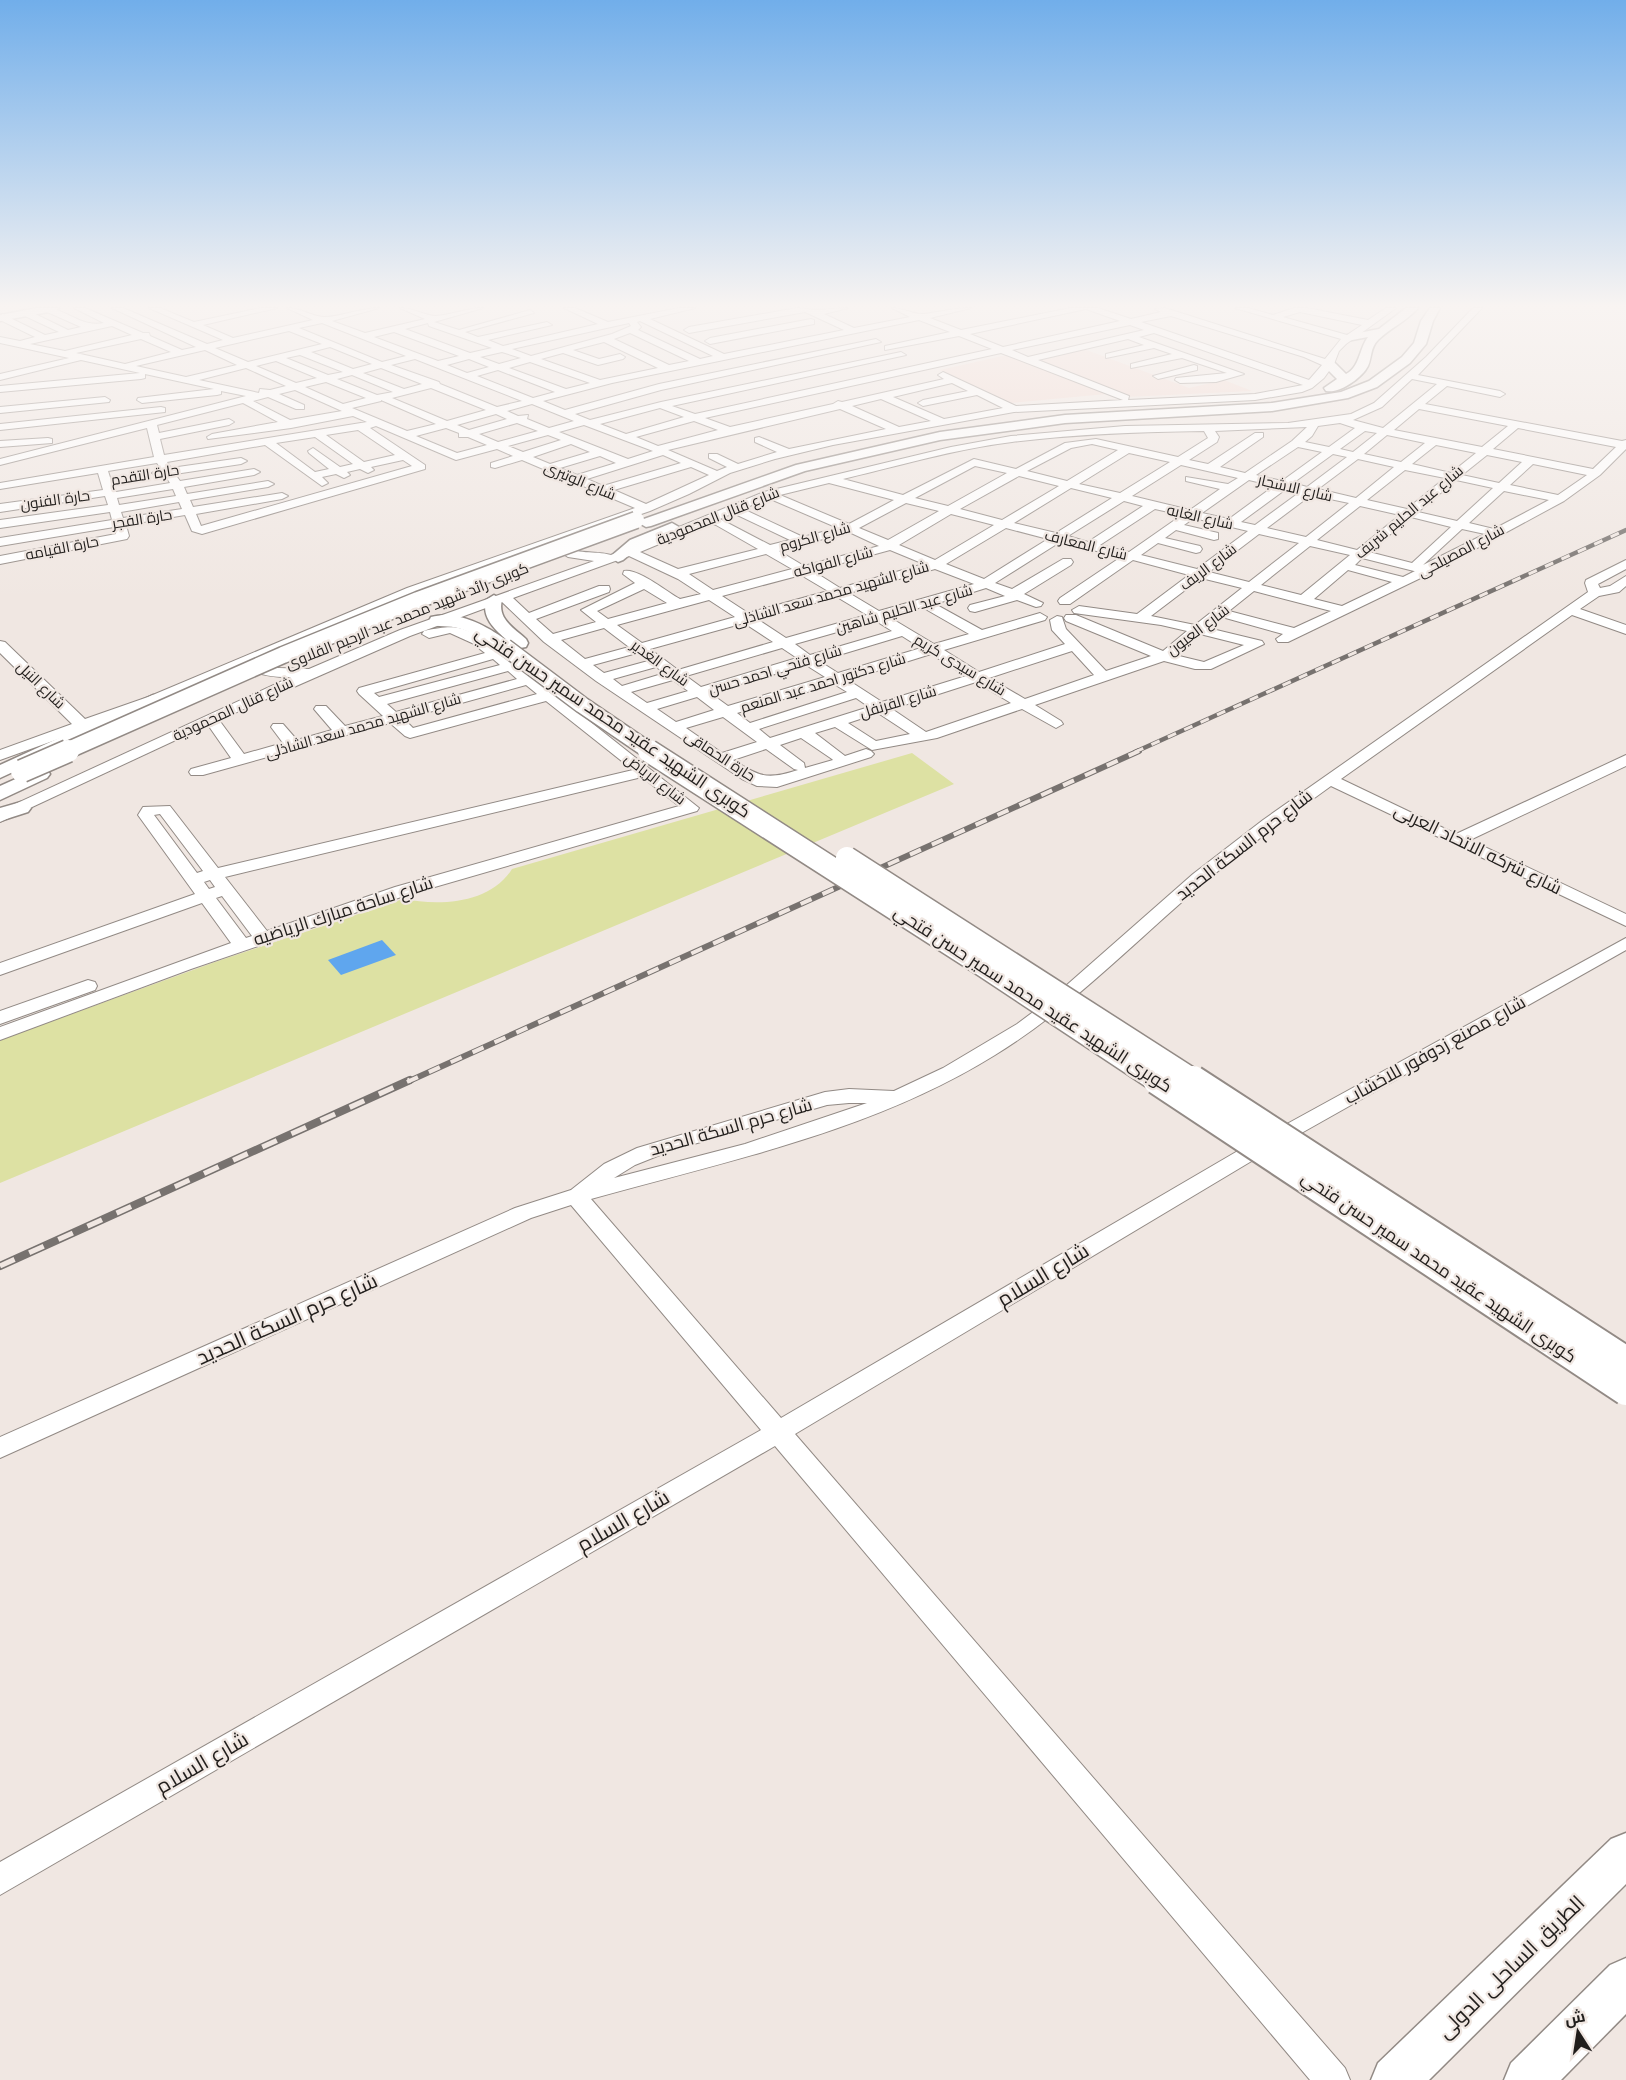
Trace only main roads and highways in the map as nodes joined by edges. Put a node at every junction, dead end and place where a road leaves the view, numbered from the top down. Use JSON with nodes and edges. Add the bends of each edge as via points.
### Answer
{"nodes":[{"id":1,"x":1179,"y":405,"type":"edge"},
{"id":2,"x":1287,"y":405,"type":"edge"},
{"id":3,"x":820,"y":459,"type":"junction"},
{"id":4,"x":686,"y":492,"type":"road end"},
{"id":5,"x":624,"y":554,"type":"road end"},
{"id":6,"x":499,"y":598,"type":"road end"},
{"id":7,"x":437,"y":621,"type":"road end"},
{"id":8,"x":508,"y":652,"type":"junction"},
{"id":9,"x":153,"y":700,"type":"road end"},
{"id":10,"x":0,"y":772,"type":"edge"},
{"id":11,"x":31,"y":773,"type":"junction"},
{"id":12,"x":0,"y":782,"type":"edge"},
{"id":13,"x":0,"y":794,"type":"edge"},
{"id":14,"x":21,"y":807,"type":"road end"},
{"id":15,"x":0,"y":816,"type":"edge"},
{"id":16,"x":1626,"y":1361,"type":"edge"},
{"id":17,"x":1626,"y":1391,"type":"edge"},
{"id":18,"x":1626,"y":1854,"type":"edge"},
{"id":19,"x":1626,"y":1981,"type":"edge"},
{"id":20,"x":1395,"y":2080,"type":"edge"},
{"id":21,"x":1528,"y":2080,"type":"edge"}],
"edges":[{"from":1,"to":3,"type":"main road","via":[[987,422],[900,437]]},
{"from":2,"to":3,"type":"main road","via":[[1041,421]]},
{"from":3,"to":4,"type":"main road","via":[[774,463]]},
{"from":3,"to":5,"type":"main road","via":[[794,477],[635,543]]},
{"from":3,"to":11,"type":"main road","name":"كوبرى رائد شهيد محمد عبد الرحيم القلاوى","via":[[643,517]]},
{"from":6,"to":8,"type":"main road","name":"كوبرى الشهيد عقيد محمد سمير حسن فتحي","via":[[491,607]]},
{"from":7,"to":8,"type":"main road","name":"كوبرى الشهيد عقيد محمد سمير حسن فتحي","via":[[473,626]]},
{"from":8,"to":16,"type":"main road","name":"كوبرى الشهيد عقيد محمد سمير حسن فتحي","bridge":true,"via":[[567,680]]},
{"from":8,"to":17,"type":"main road","name":"كوبرى الشهيد عقيد محمد سمير حسن فتحي","bridge":true,"via":[[642,747],[994,973]]},
{"from":9,"to":10,"type":"main road"},
{"from":11,"to":12,"type":"main road","name":"كوبرى رائد شهيد محمد عبد الرحيم القلاوى"},
{"from":11,"to":13,"type":"main road","name":"كوبرى رائد شهيد محمد عبد الرحيم القلاوى"},
{"from":14,"to":15,"type":"main road"},
{"from":18,"to":20,"type":"highway","name":"الطريق الساحلى الدولى"},
{"from":19,"to":21,"type":"highway"}]}
